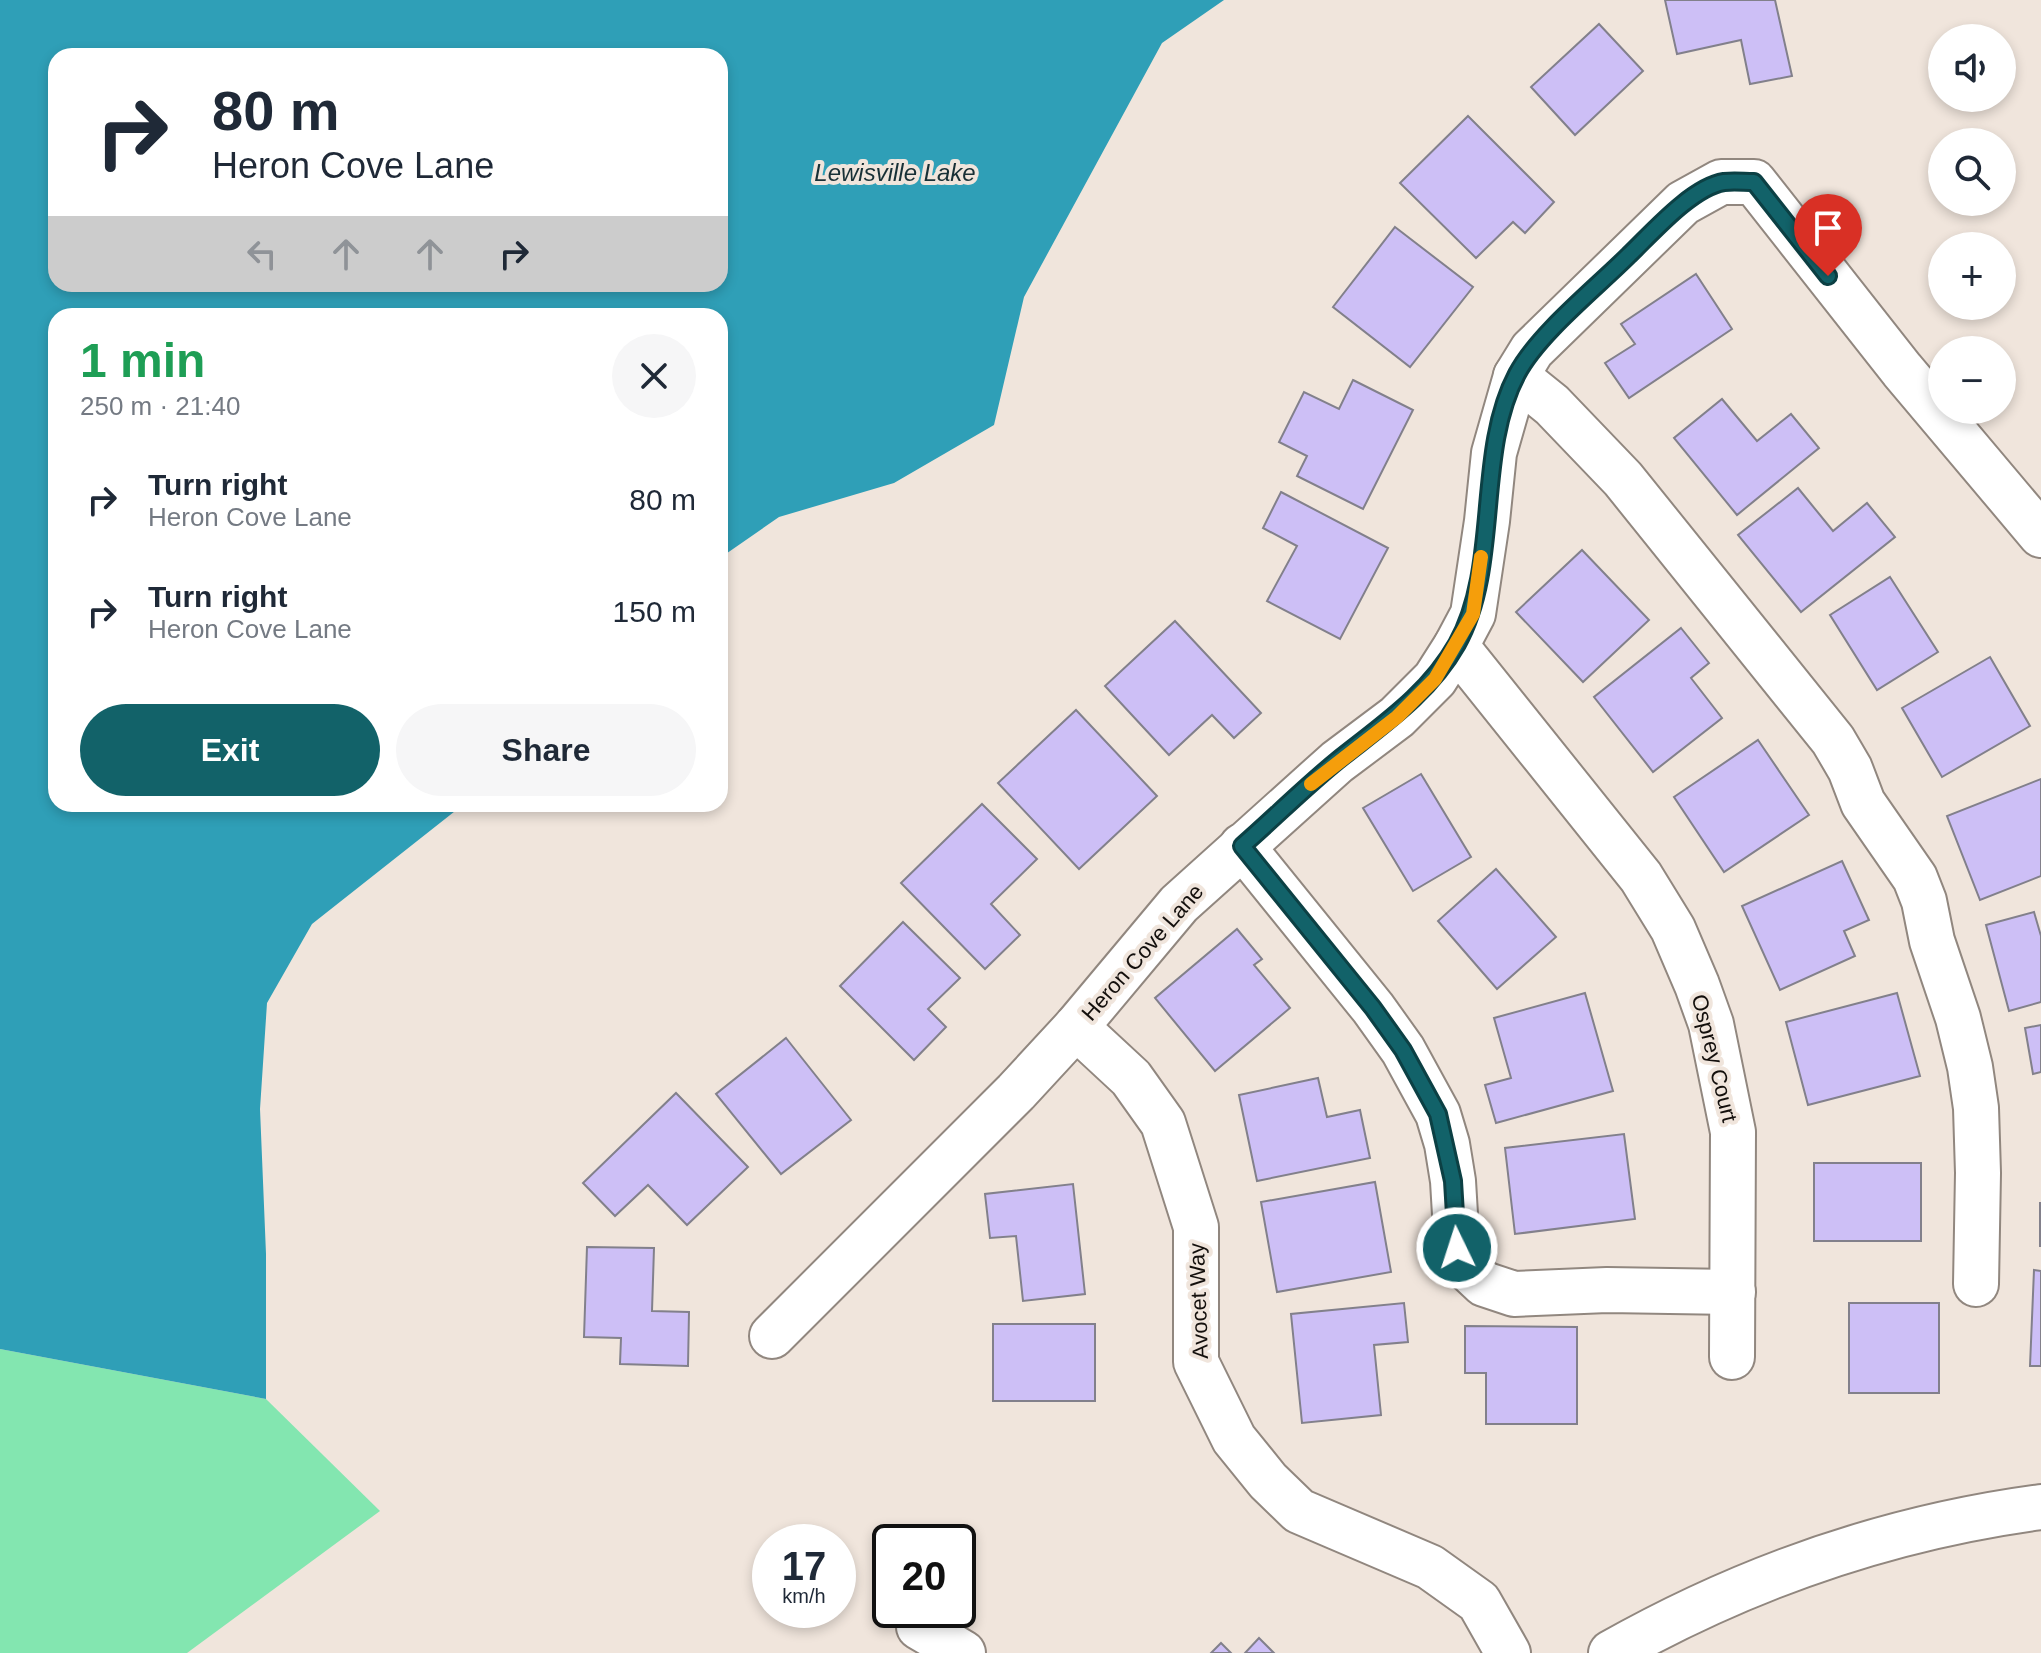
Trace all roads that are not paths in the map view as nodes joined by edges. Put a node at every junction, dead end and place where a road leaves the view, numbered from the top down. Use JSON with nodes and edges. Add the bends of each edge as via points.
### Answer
{"nodes":[{"id":1,"x":1516,"y":376,"type":"junction"},
{"id":2,"x":2041,"y":535,"type":"edge"},
{"id":3,"x":1456,"y":646,"type":"junction"},
{"id":4,"x":1242,"y":846,"type":"junction"},
{"id":5,"x":1076,"y":1027,"type":"junction"},
{"id":6,"x":1976,"y":1284,"type":"dead end"},
{"id":7,"x":1733,"y":1292,"type":"junction"},
{"id":8,"x":772,"y":1336,"type":"dead end"},
{"id":9,"x":1732,"y":1357,"type":"dead end"},
{"id":10,"x":2041,"y":1507,"type":"edge"},
{"id":11,"x":921,"y":1628,"type":"edge"},
{"id":12,"x":963,"y":1653,"type":"edge"},
{"id":13,"x":1508,"y":1653,"type":"edge"},
{"id":14,"x":1611,"y":1653,"type":"edge"}],
"edges":[{"from":1,"to":2,"type":"street","name":"Heron Cove Lane","via":[[1532,350],[1683,203],[1721,182],[1754,182]]},
{"from":1,"to":3,"type":"street","name":"Heron Cove Lane","via":[[1494,453],[1473,614]]},
{"from":1,"to":6,"type":"street","via":[[1552,405],[1623,479],[1833,740],[1863,803],[1915,878],[1970,1067],[1978,1173]]},
{"from":3,"to":4,"type":"street","name":"Heron Cove Lane","via":[[1435,679],[1397,717]]},
{"from":3,"to":7,"type":"street","name":"Osprey Court","via":[[1641,877],[1673,929],[1711,1024],[1733,1132]]},
{"from":4,"to":5,"type":"street","name":"Heron Cove Lane","via":[[1179,904]]},
{"from":4,"to":7,"type":"street","via":[[1403,1050],[1438,1114],[1453,1181],[1457,1248],[1484,1284],[1514,1294]]},
{"from":5,"to":8,"type":"street","name":"Heron Cove Lane"},
{"from":5,"to":13,"type":"street","name":"Avocet Way","via":[[1131,1078],[1163,1123],[1196,1227],[1196,1362],[1234,1439],[1299,1511],[1430,1567],[1479,1602]]},
{"from":7,"to":9,"type":"street","name":"Osprey Court"},
{"from":10,"to":14,"type":"street","via":[[1896,1534],[1784,1571]]},
{"from":11,"to":12,"type":"street"}]}
